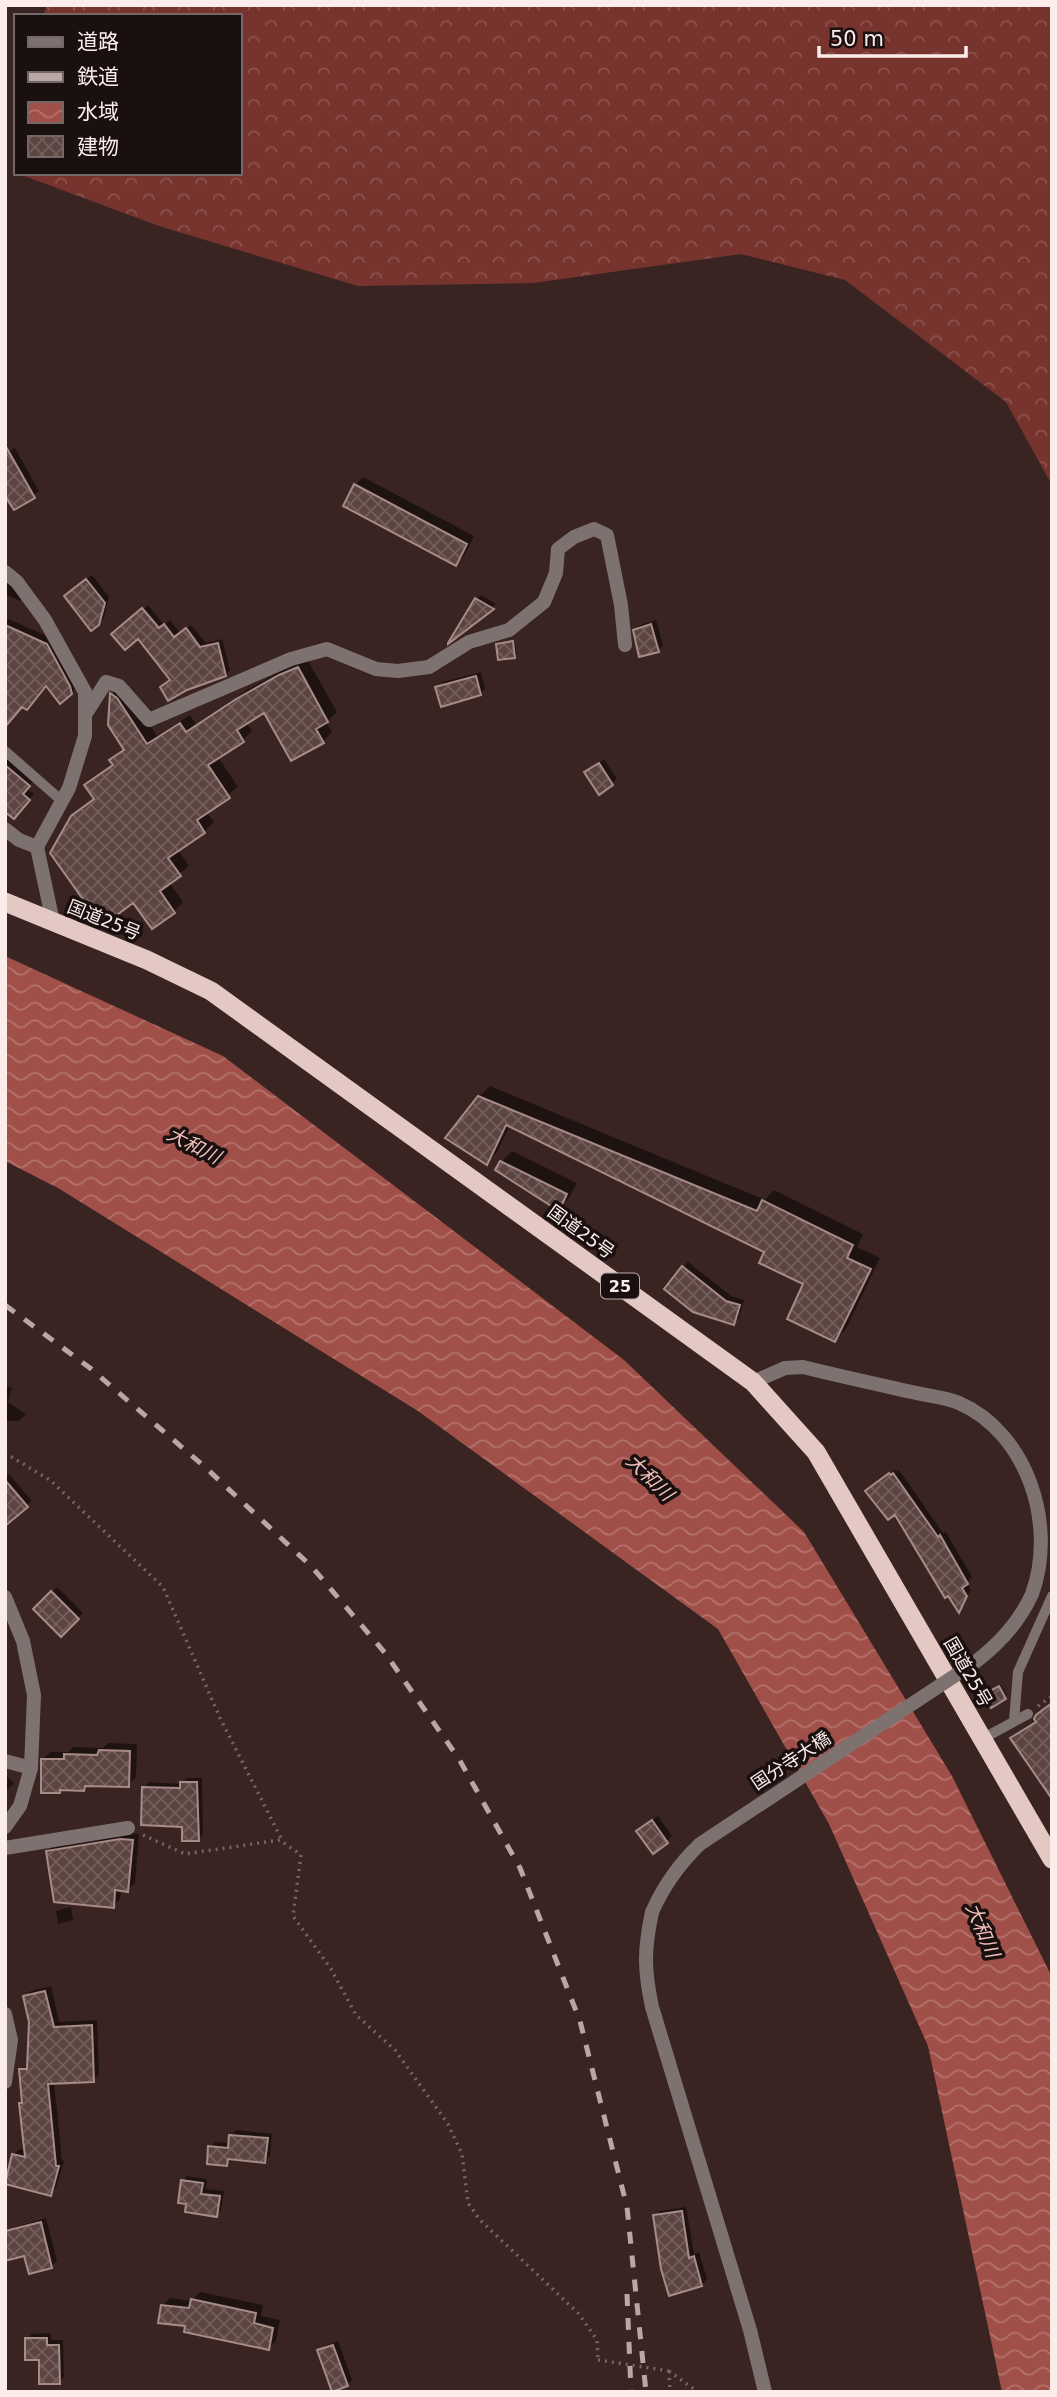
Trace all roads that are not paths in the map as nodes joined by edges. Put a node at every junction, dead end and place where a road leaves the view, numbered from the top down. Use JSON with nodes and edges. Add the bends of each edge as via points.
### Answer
{"nodes":[{"id":1,"x":5,"y":572,"type":"edge"},
{"id":2,"x":625,"y":645,"type":"dead end"},
{"id":3,"x":85,"y":715,"type":"junction"},
{"id":4,"x":5,"y":751,"type":"edge"},
{"id":5,"x":62,"y":801,"type":"junction"},
{"id":6,"x":5,"y":829,"type":"edge"},
{"id":7,"x":37,"y":847,"type":"junction"},
{"id":8,"x":5,"y":902,"type":"edge"},
{"id":9,"x":53,"y":922,"type":"junction"},
{"id":10,"x":753,"y":1382,"type":"junction"},
{"id":11,"x":1052,"y":1595,"type":"edge"},
{"id":12,"x":5,"y":1597,"type":"edge"},
{"id":13,"x":1028,"y":1714,"type":"dead end"},
{"id":14,"x":1014,"y":1721,"type":"junction"},
{"id":15,"x":982,"y":1738,"type":"junction"},
{"id":16,"x":5,"y":1761,"type":"edge"},
{"id":17,"x":30,"y":1768,"type":"junction"},
{"id":18,"x":5,"y":1827,"type":"edge"},
{"id":19,"x":128,"y":1828,"type":"road end"},
{"id":20,"x":5,"y":1848,"type":"edge"},
{"id":21,"x":1052,"y":1859,"type":"edge"},
{"id":22,"x":5,"y":2014,"type":"edge"},
{"id":23,"x":5,"y":2082,"type":"edge"},
{"id":24,"x":765,"y":2392,"type":"edge"}],
"edges":[{"from":1,"to":3,"type":"street","via":[[46,620],[85,692]]},
{"from":2,"to":3,"type":"street","via":[[607,535],[594,528],[558,550],[556,573],[544,602],[509,630],[469,642],[429,667],[376,669],[327,649],[291,659],[149,720],[119,686],[106,682]]},
{"from":3,"to":5,"type":"street","via":[[85,736]]},
{"from":4,"to":5,"type":"lane"},
{"from":5,"to":7,"type":"street"},
{"from":6,"to":7,"type":"street"},
{"from":7,"to":9,"type":"street"},
{"from":8,"to":9,"type":"highway","name":"国道25号","number":"25"},
{"from":9,"to":10,"type":"highway","name":"国道25号","number":"25","via":[[211,991]]},
{"from":10,"to":15,"type":"highway","name":"国道25号","number":"25","via":[[816,1452]]},
{"from":10,"to":24,"type":"street","name":"国分寺大橋","bridge":true,"via":[[785,1368],[803,1367],[958,1403],[987,1419],[1027,1469],[1040,1501],[1042,1530],[1033,1593],[997,1646],[700,1844],[664,1885],[652,1912],[645,1946],[652,2007]]},
{"from":11,"to":14,"type":"lane","via":[[1018,1672]]},
{"from":12,"to":17,"type":"street","via":[[23,1641],[34,1695]]},
{"from":13,"to":14,"type":"lane"},
{"from":14,"to":15,"type":"lane"},
{"from":15,"to":21,"type":"highway","name":"国道25号","number":"25"},
{"from":16,"to":17,"type":"street"},
{"from":17,"to":18,"type":"street","via":[[20,1806]]},
{"from":19,"to":20,"type":"street"},
{"from":22,"to":23,"type":"street","via":[[11,2040]]}]}
